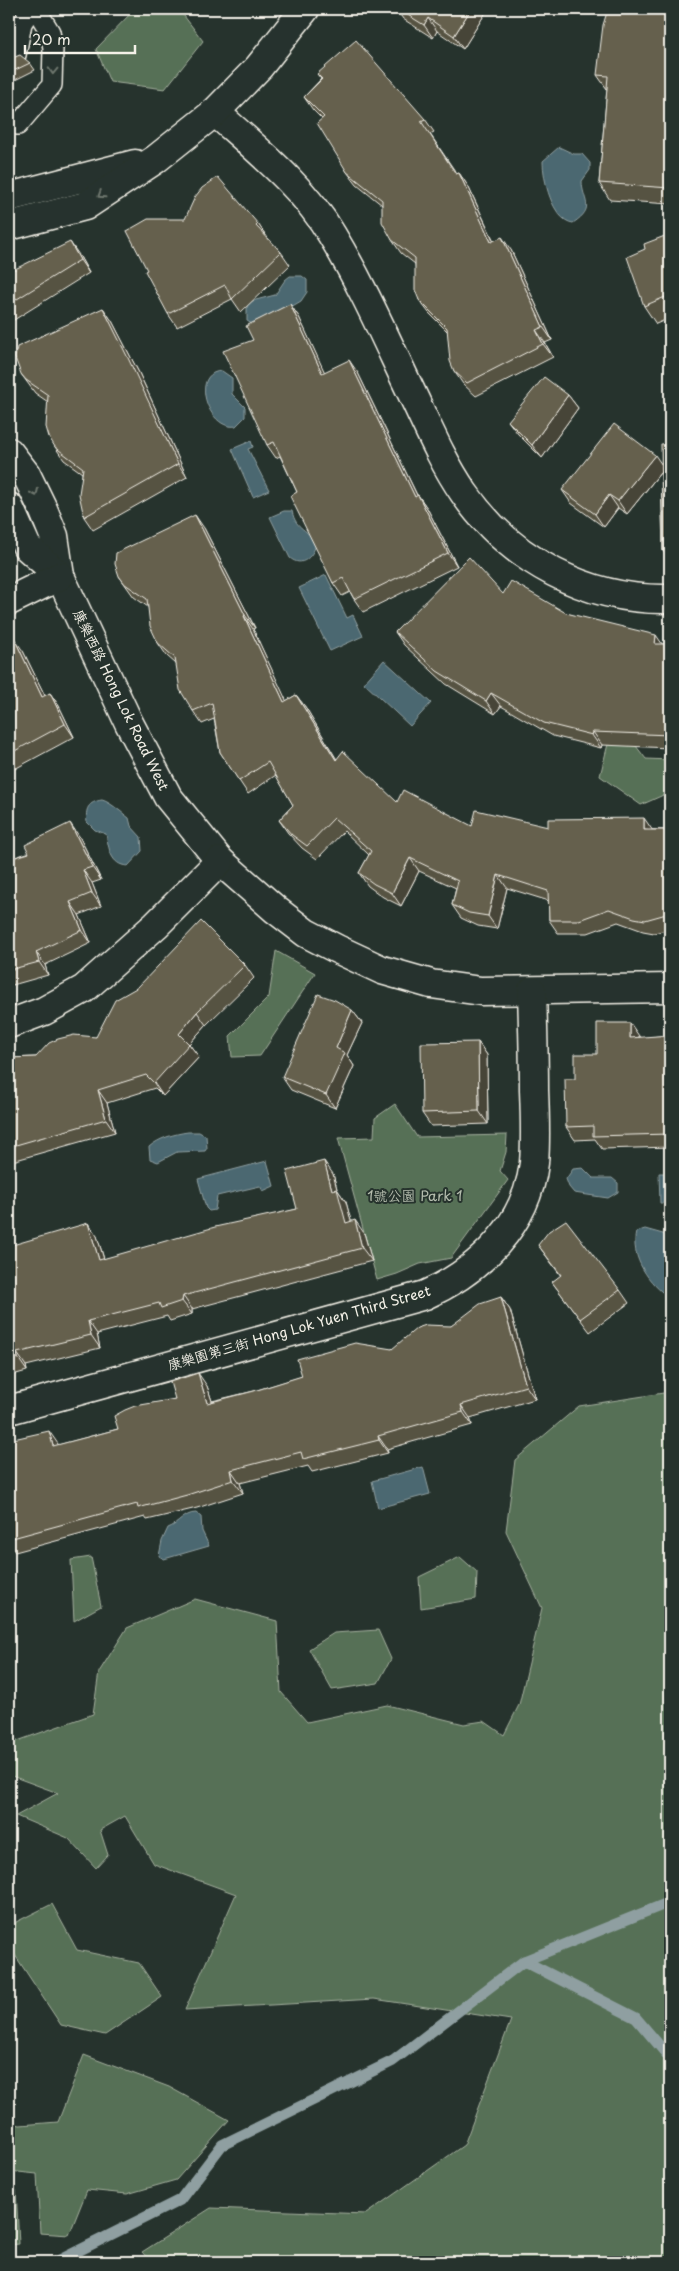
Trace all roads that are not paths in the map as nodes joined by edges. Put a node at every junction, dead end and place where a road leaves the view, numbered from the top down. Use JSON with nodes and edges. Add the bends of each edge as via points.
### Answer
{"nodes":[{"id":1,"x":32,"y":9,"type":"edge"},
{"id":2,"x":36,"y":9,"type":"edge"},
{"id":3,"x":304,"y":9,"type":"edge"},
{"id":4,"x":16,"y":55,"type":"edge"},
{"id":5,"x":215,"y":112,"type":"junction"},
{"id":6,"x":9,"y":124,"type":"edge"},
{"id":7,"x":156,"y":159,"type":"junction"},
{"id":8,"x":9,"y":197,"type":"edge"},
{"id":9,"x":9,"y":226,"type":"edge"},
{"id":10,"x":9,"y":452,"type":"edge"},
{"id":11,"x":9,"y":507,"type":"edge"},
{"id":12,"x":60,"y":576,"type":"junction"},
{"id":13,"x":670,"y":599,"type":"edge"},
{"id":14,"x":9,"y":600,"type":"edge"},
{"id":15,"x":220,"y":861,"type":"junction"},
{"id":16,"x":670,"y":988,"type":"edge"},
{"id":17,"x":532,"y":991,"type":"junction"},
{"id":18,"x":9,"y":1024,"type":"edge"},
{"id":19,"x":9,"y":1410,"type":"edge"}],
"edges":[{"from":1,"to":4,"type":"lane","via":[[22,23]]},
{"from":2,"to":6,"type":"lane","one_way":true,"via":[[52,40],[52,85],[18,124]]},
{"from":3,"to":5,"type":"street","via":[[259,67]]},
{"from":5,"to":7,"type":"street"},
{"from":5,"to":13,"type":"street","via":[[283,176],[331,232],[362,287],[436,446],[464,494],[490,525],[523,554],[565,580],[611,594]]},
{"from":7,"to":8,"type":"street"},
{"from":7,"to":9,"type":"street","one_way":true,"via":[[85,206]]},
{"from":10,"to":12,"type":"street","name":"康樂西路 Hong Lok Road West","one_way":true,"via":[[26,474],[54,536]]},
{"from":11,"to":12,"type":"street","name":"康樂西路 Hong Lok Road West","via":[[27,546]]},
{"from":12,"to":14,"type":"street"},
{"from":12,"to":15,"type":"street","name":"康樂西路 Hong Lok Road West","via":[[129,723],[168,797]]},
{"from":15,"to":17,"type":"street","name":"康樂西路 Hong Lok Road West","via":[[306,933],[382,970],[431,984],[481,991]]},
{"from":15,"to":18,"type":"street","via":[[156,925],[84,989],[44,1011]]},
{"from":16,"to":17,"type":"street","name":"康樂西路 Hong Lok Road West"},
{"from":17,"to":19,"type":"street","name":"康樂園第三街 Hong Lok Yuen Third Street","via":[[535,1133],[526,1197],[500,1241],[468,1271],[425,1295]]}]}
